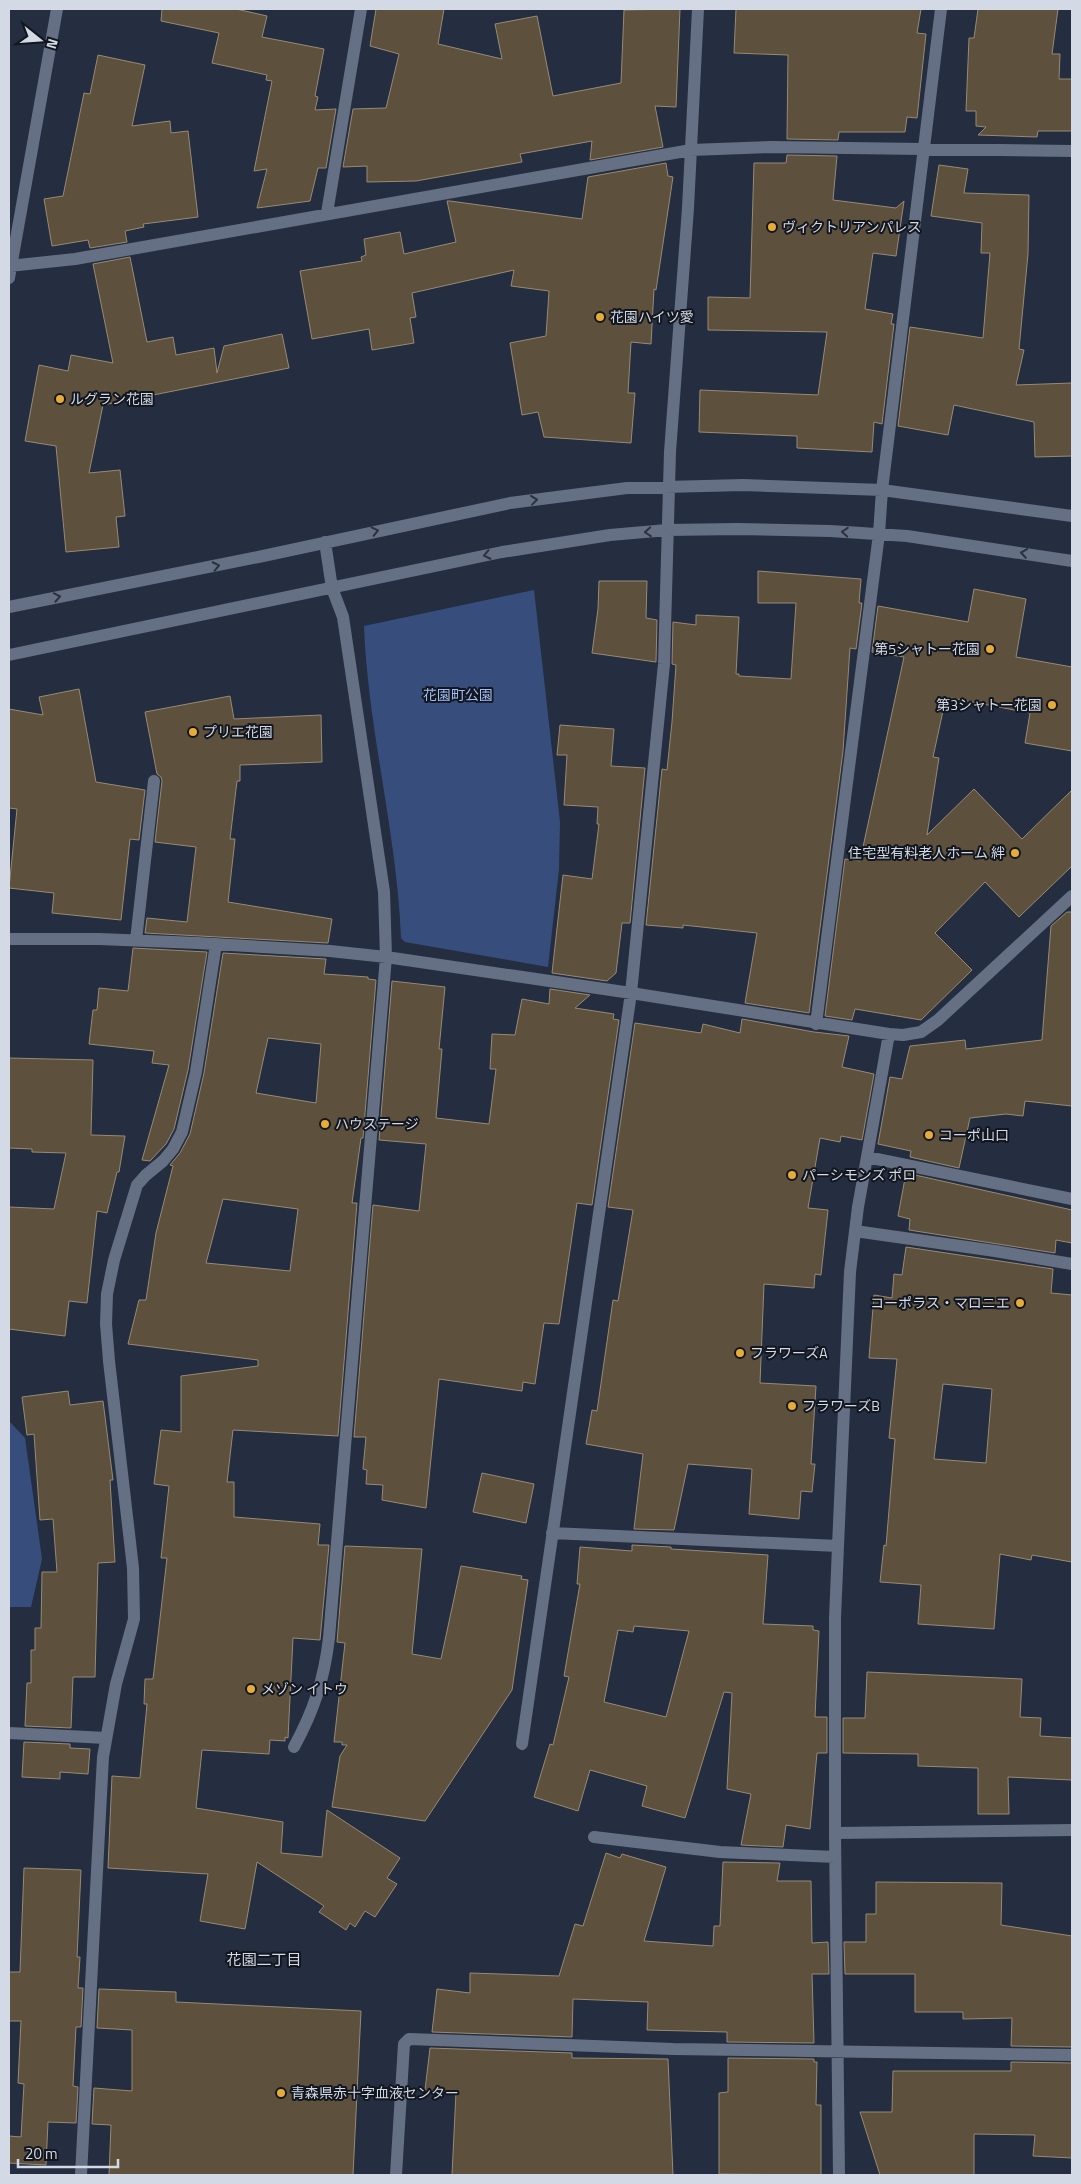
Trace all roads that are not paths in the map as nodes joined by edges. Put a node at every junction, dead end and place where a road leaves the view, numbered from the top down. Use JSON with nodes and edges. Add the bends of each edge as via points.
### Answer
{"nodes":[{"id":1,"x":57,"y":9,"type":"edge"},
{"id":2,"x":361,"y":9,"type":"edge"},
{"id":3,"x":698,"y":9,"type":"edge"},
{"id":4,"x":941,"y":9,"type":"edge"},
{"id":5,"x":924,"y":149,"type":"junction"},
{"id":6,"x":691,"y":150,"type":"junction"},
{"id":7,"x":1072,"y":150,"type":"edge"},
{"id":8,"x":328,"y":213,"type":"junction"},
{"id":9,"x":9,"y":270,"type":"edge"},
{"id":10,"x":668,"y":487,"type":"junction"},
{"id":11,"x":882,"y":490,"type":"junction"},
{"id":12,"x":1072,"y":516,"type":"edge"},
{"id":13,"x":667,"y":530,"type":"junction"},
{"id":14,"x":878,"y":534,"type":"junction"},
{"id":15,"x":325,"y":542,"type":"junction"},
{"id":16,"x":1072,"y":561,"type":"edge"},
{"id":17,"x":332,"y":588,"type":"junction"},
{"id":18,"x":9,"y":607,"type":"edge"},
{"id":19,"x":9,"y":655,"type":"edge"},
{"id":20,"x":154,"y":781,"type":"dead end"},
{"id":21,"x":1072,"y":896,"type":"edge"},
{"id":22,"x":9,"y":939,"type":"edge"},
{"id":23,"x":136,"y":940,"type":"junction"},
{"id":24,"x":216,"y":944,"type":"junction"},
{"id":25,"x":386,"y":957,"type":"junction"},
{"id":26,"x":631,"y":993,"type":"junction"},
{"id":27,"x":816,"y":1024,"type":"junction"},
{"id":28,"x":889,"y":1034,"type":"junction"},
{"id":29,"x":867,"y":1157,"type":"junction"},
{"id":30,"x":1072,"y":1198,"type":"edge"},
{"id":31,"x":855,"y":1231,"type":"junction"},
{"id":32,"x":1072,"y":1264,"type":"edge"},
{"id":33,"x":552,"y":1533,"type":"junction"},
{"id":34,"x":838,"y":1546,"type":"junction"},
{"id":35,"x":9,"y":1733,"type":"edge"},
{"id":36,"x":106,"y":1738,"type":"junction"},
{"id":37,"x":522,"y":1744,"type":"dead end"},
{"id":38,"x":294,"y":1747,"type":"dead end"},
{"id":39,"x":1072,"y":1830,"type":"edge"},
{"id":40,"x":835,"y":1833,"type":"junction"},
{"id":41,"x":594,"y":1837,"type":"dead end"},
{"id":42,"x":835,"y":1857,"type":"junction"},
{"id":43,"x":837,"y":2050,"type":"junction"},
{"id":44,"x":1072,"y":2055,"type":"edge"},
{"id":45,"x":81,"y":2175,"type":"edge"},
{"id":46,"x":396,"y":2175,"type":"edge"},
{"id":47,"x":839,"y":2175,"type":"edge"}],
"edges":[{"from":1,"to":9,"type":"street"},
{"from":2,"to":8,"type":"street"},
{"from":3,"to":6,"type":"street"},
{"from":4,"to":5,"type":"street"},
{"from":5,"to":6,"type":"street","via":[[772,147]]},
{"from":5,"to":7,"type":"street"},
{"from":5,"to":11,"type":"street"},
{"from":6,"to":8,"type":"street"},
{"from":6,"to":10,"type":"street"},
{"from":8,"to":9,"type":"street"},
{"from":10,"to":11,"type":"street"},
{"from":10,"to":13,"type":"street"},
{"from":15,"to":10,"type":"street","one_way":true,"via":[[510,503],[627,488]]},
{"from":11,"to":12,"type":"street"},
{"from":11,"to":14,"type":"street"},
{"from":14,"to":13,"type":"street","one_way":true},
{"from":13,"to":17,"type":"street","one_way":true,"via":[[610,535],[502,552]]},
{"from":13,"to":26,"type":"street","via":[[664,664]]},
{"from":16,"to":14,"type":"street","one_way":true},
{"from":14,"to":27,"type":"street"},
{"from":15,"to":17,"type":"street"},
{"from":18,"to":15,"type":"street","one_way":true},
{"from":17,"to":19,"type":"street"},
{"from":17,"to":25,"type":"street","via":[[343,617],[384,892]]},
{"from":20,"to":23,"type":"street"},
{"from":21,"to":28,"type":"street","via":[[938,1020],[921,1032]]},
{"from":22,"to":23,"type":"street"},
{"from":23,"to":24,"type":"street"},
{"from":24,"to":25,"type":"street"},
{"from":24,"to":36,"type":"street","via":[[198,1063],[182,1132],[173,1149],[138,1185],[114,1260],[107,1294],[109,1361],[135,1597],[134,1619],[116,1684]]},
{"from":25,"to":26,"type":"street"},
{"from":25,"to":38,"type":"street","via":[[329,1638],[320,1692]]},
{"from":26,"to":27,"type":"street"},
{"from":26,"to":33,"type":"street"},
{"from":27,"to":28,"type":"street"},
{"from":28,"to":29,"type":"street"},
{"from":29,"to":30,"type":"street"},
{"from":29,"to":31,"type":"street"},
{"from":31,"to":32,"type":"street"},
{"from":31,"to":34,"type":"street","via":[[850,1272]]},
{"from":33,"to":34,"type":"street"},
{"from":33,"to":37,"type":"street"},
{"from":34,"to":40,"type":"street"},
{"from":35,"to":36,"type":"street"},
{"from":36,"to":45,"type":"street"},
{"from":39,"to":40,"type":"street"},
{"from":40,"to":42,"type":"street"},
{"from":41,"to":42,"type":"street","via":[[720,1852]]},
{"from":42,"to":43,"type":"street"},
{"from":43,"to":44,"type":"street"},
{"from":43,"to":46,"type":"street","via":[[673,2049],[409,2039],[404,2044]]},
{"from":43,"to":47,"type":"street"}]}
